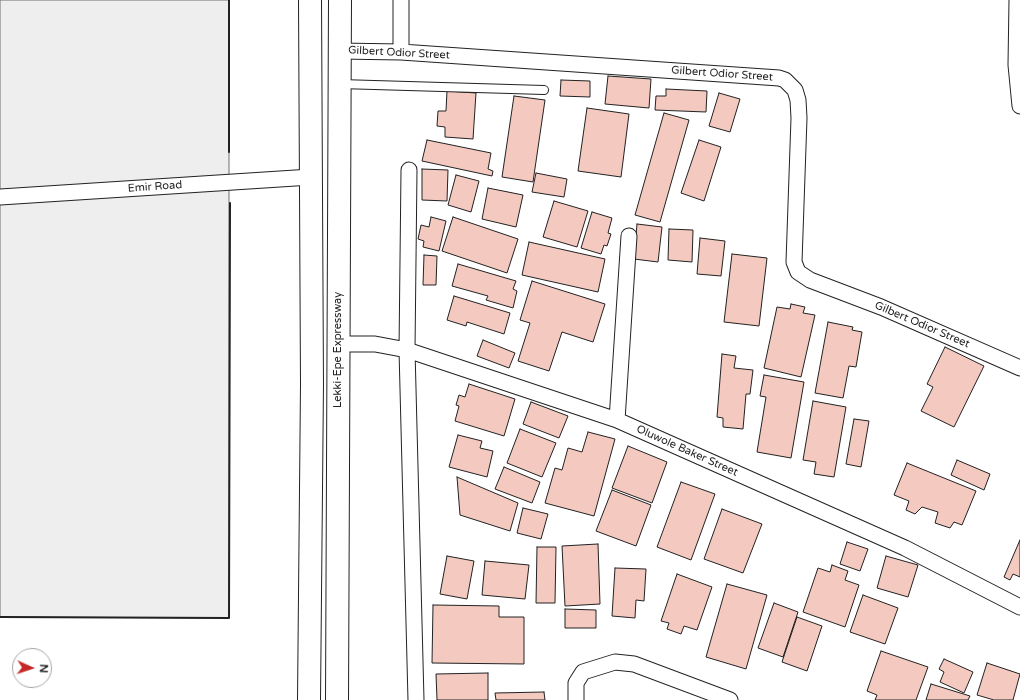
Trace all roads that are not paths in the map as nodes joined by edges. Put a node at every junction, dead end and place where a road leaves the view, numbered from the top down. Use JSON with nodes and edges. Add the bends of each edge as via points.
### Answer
{"nodes":[{"id":1,"x":310,"y":0,"type":"edge"},
{"id":2,"x":340,"y":0,"type":"edge"},
{"id":3,"x":401,"y":0,"type":"edge"},
{"id":4,"x":1017,"y":0,"type":"edge"},
{"id":5,"x":340,"y":51,"type":"junction"},
{"id":6,"x":401,"y":52,"type":"junction"},
{"id":7,"x":1018,"y":65,"type":"edge"},
{"id":8,"x":339,"y":84,"type":"junction"},
{"id":9,"x":544,"y":90,"type":"dead end"},
{"id":10,"x":1020,"y":106,"type":"edge"},
{"id":11,"x":408,"y":170,"type":"dead end"},
{"id":12,"x":311,"y":177,"type":"junction"},
{"id":13,"x":0,"y":197,"type":"edge"},
{"id":14,"x":629,"y":236,"type":"dead end"},
{"id":15,"x":338,"y":344,"type":"junction"},
{"id":16,"x":407,"y":350,"type":"junction"},
{"id":17,"x":1020,"y":368,"type":"edge"},
{"id":18,"x":617,"y":420,"type":"junction"},
{"id":19,"x":1020,"y":607,"type":"edge"},
{"id":20,"x":310,"y":700,"type":"edge"},
{"id":21,"x":338,"y":700,"type":"edge"},
{"id":22,"x":416,"y":700,"type":"edge"},
{"id":23,"x":576,"y":700,"type":"edge"},
{"id":24,"x":730,"y":700,"type":"edge"}],
"edges":[{"from":1,"to":12,"type":"highway"},
{"from":2,"to":5,"type":"highway","name":"Lekki-Epe Expressway"},
{"from":3,"to":6,"type":"street"},
{"from":4,"to":7,"type":"street"},
{"from":5,"to":6,"type":"street","name":"Gilbert Odior Street"},
{"from":5,"to":8,"type":"highway","name":"Lekki-Epe Expressway"},
{"from":6,"to":17,"type":"street","name":"Gilbert Odior Street","via":[[785,80],[794,90],[798,100],[794,262],[798,272],[810,280],[881,307]]},
{"from":7,"to":10,"type":"street"},
{"from":8,"to":9,"type":"lane"},
{"from":8,"to":15,"type":"highway","name":"Lekki-Epe Expressway"},
{"from":11,"to":16,"type":"street"},
{"from":12,"to":13,"type":"street","name":"Emir Road"},
{"from":12,"to":20,"type":"highway"},
{"from":14,"to":18,"type":"street"},
{"from":15,"to":16,"type":"street","name":"Oluwole Baker Street","via":[[375,344]]},
{"from":15,"to":21,"type":"highway","name":"Lekki-Epe Expressway"},
{"from":16,"to":18,"type":"street","name":"Oluwole Baker Street"},
{"from":16,"to":22,"type":"street"},
{"from":18,"to":19,"type":"street","name":"Oluwole Baker Street","via":[[905,548]]},
{"from":23,"to":24,"type":"street","via":[[576,683],[583,672],[615,662],[634,664]]}]}
